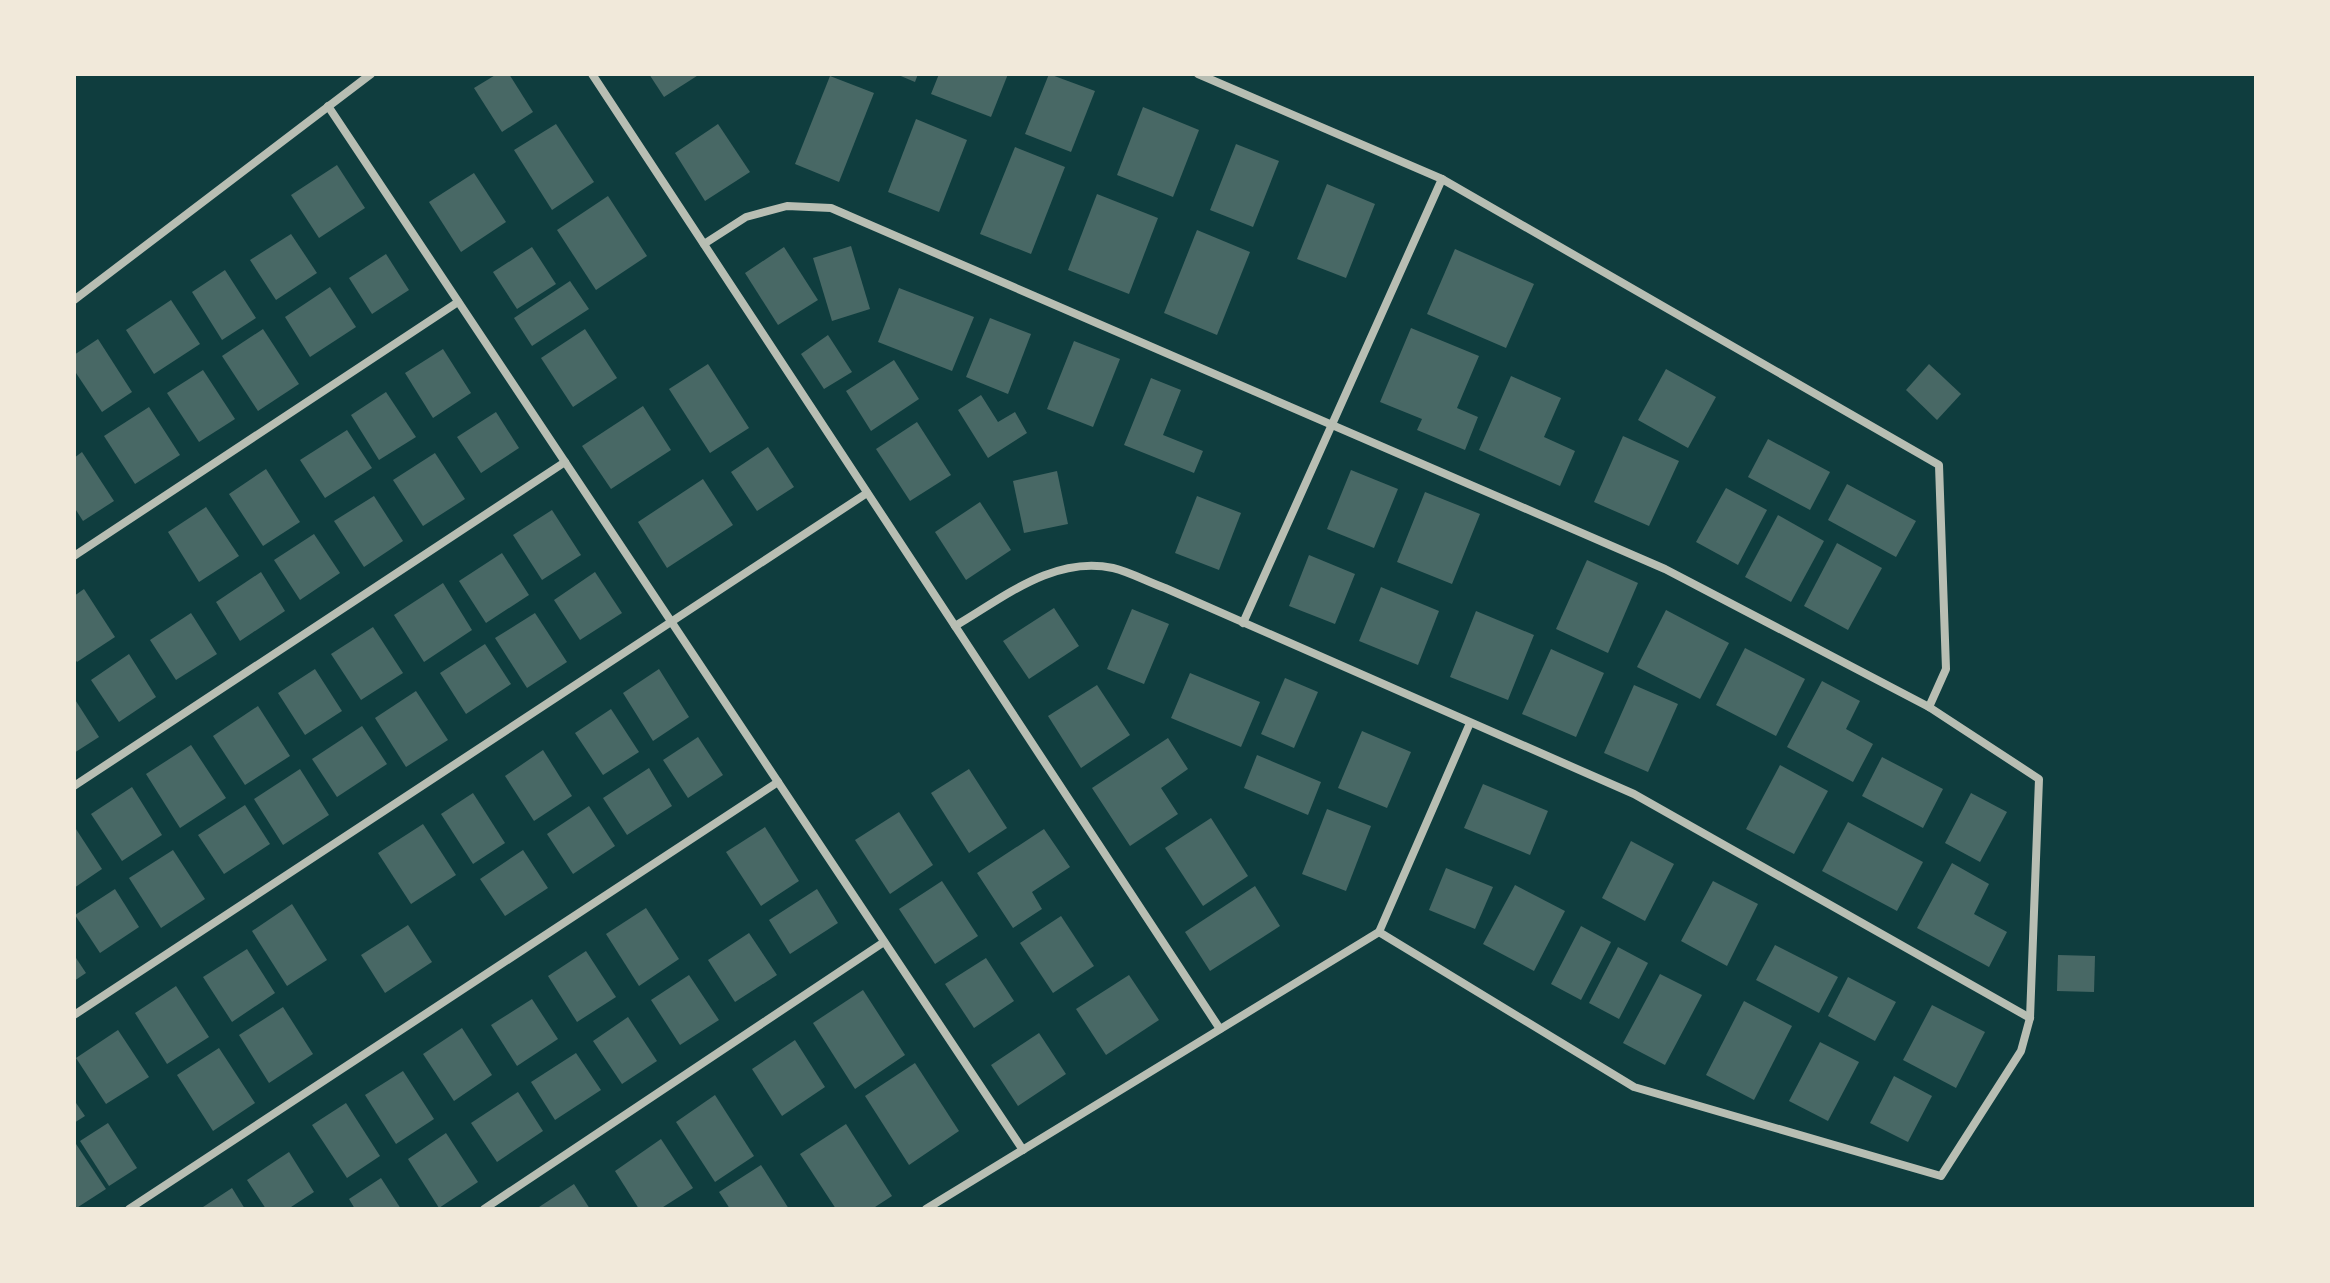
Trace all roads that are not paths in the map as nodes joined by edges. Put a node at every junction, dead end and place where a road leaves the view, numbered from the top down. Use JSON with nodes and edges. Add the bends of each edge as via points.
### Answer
{"nodes":[{"id":1,"x":371,"y":74,"type":"edge"},
{"id":2,"x":592,"y":74,"type":"edge"},
{"id":3,"x":1198,"y":74,"type":"edge"},
{"id":4,"x":328,"y":106,"type":"junction"},
{"id":5,"x":1442,"y":179,"type":"junction"},
{"id":6,"x":704,"y":244,"type":"junction"},
{"id":7,"x":74,"y":300,"type":"edge"},
{"id":8,"x":458,"y":302,"type":"junction"},
{"id":9,"x":1332,"y":425,"type":"junction"},
{"id":10,"x":565,"y":462,"type":"junction"},
{"id":11,"x":867,"y":493,"type":"junction"},
{"id":12,"x":74,"y":556,"type":"edge"},
{"id":13,"x":672,"y":622,"type":"junction"},
{"id":14,"x":1243,"y":623,"type":"junction"},
{"id":15,"x":955,"y":626,"type":"junction"},
{"id":16,"x":1929,"y":707,"type":"junction"},
{"id":17,"x":1470,"y":723,"type":"junction"},
{"id":18,"x":778,"y":782,"type":"junction"},
{"id":19,"x":74,"y":786,"type":"edge"},
{"id":20,"x":1379,"y":932,"type":"junction"},
{"id":21,"x":884,"y":942,"type":"junction"},
{"id":22,"x":74,"y":1015,"type":"edge"},
{"id":23,"x":2030,"y":1018,"type":"junction"},
{"id":24,"x":1220,"y":1029,"type":"junction"},
{"id":25,"x":1023,"y":1150,"type":"junction"},
{"id":26,"x":129,"y":1209,"type":"edge"},
{"id":27,"x":484,"y":1209,"type":"edge"},
{"id":28,"x":926,"y":1209,"type":"edge"}],
"edges":[{"from":1,"to":4,"type":"street"},
{"from":2,"to":6,"type":"street"},
{"from":3,"to":5,"type":"street"},
{"from":4,"to":7,"type":"street"},
{"from":4,"to":8,"type":"street"},
{"from":5,"to":9,"type":"street"},
{"from":5,"to":16,"type":"street","via":[[1939,465],[1946,669]]},
{"from":6,"to":9,"type":"street","via":[[746,217],[787,206],[831,208]]},
{"from":6,"to":11,"type":"street"},
{"from":8,"to":10,"type":"street"},
{"from":8,"to":12,"type":"street"},
{"from":9,"to":14,"type":"street"},
{"from":9,"to":16,"type":"street","via":[[1665,569]]},
{"from":10,"to":13,"type":"street"},
{"from":10,"to":19,"type":"street"},
{"from":11,"to":13,"type":"street"},
{"from":11,"to":15,"type":"street"},
{"from":13,"to":18,"type":"street"},
{"from":13,"to":22,"type":"street"},
{"from":14,"to":15,"type":"street","via":[[1113,568],[1078,565],[1045,573]]},
{"from":14,"to":17,"type":"street"},
{"from":15,"to":24,"type":"street"},
{"from":16,"to":23,"type":"street","via":[[2039,779]]},
{"from":17,"to":20,"type":"street"},
{"from":17,"to":23,"type":"street","via":[[1634,794]]},
{"from":18,"to":21,"type":"street"},
{"from":18,"to":26,"type":"street"},
{"from":20,"to":23,"type":"street","via":[[1634,1087],[1941,1176],[2021,1051]]},
{"from":20,"to":24,"type":"street"},
{"from":21,"to":25,"type":"street"},
{"from":21,"to":27,"type":"street"},
{"from":24,"to":25,"type":"street"},
{"from":25,"to":28,"type":"street"}]}
